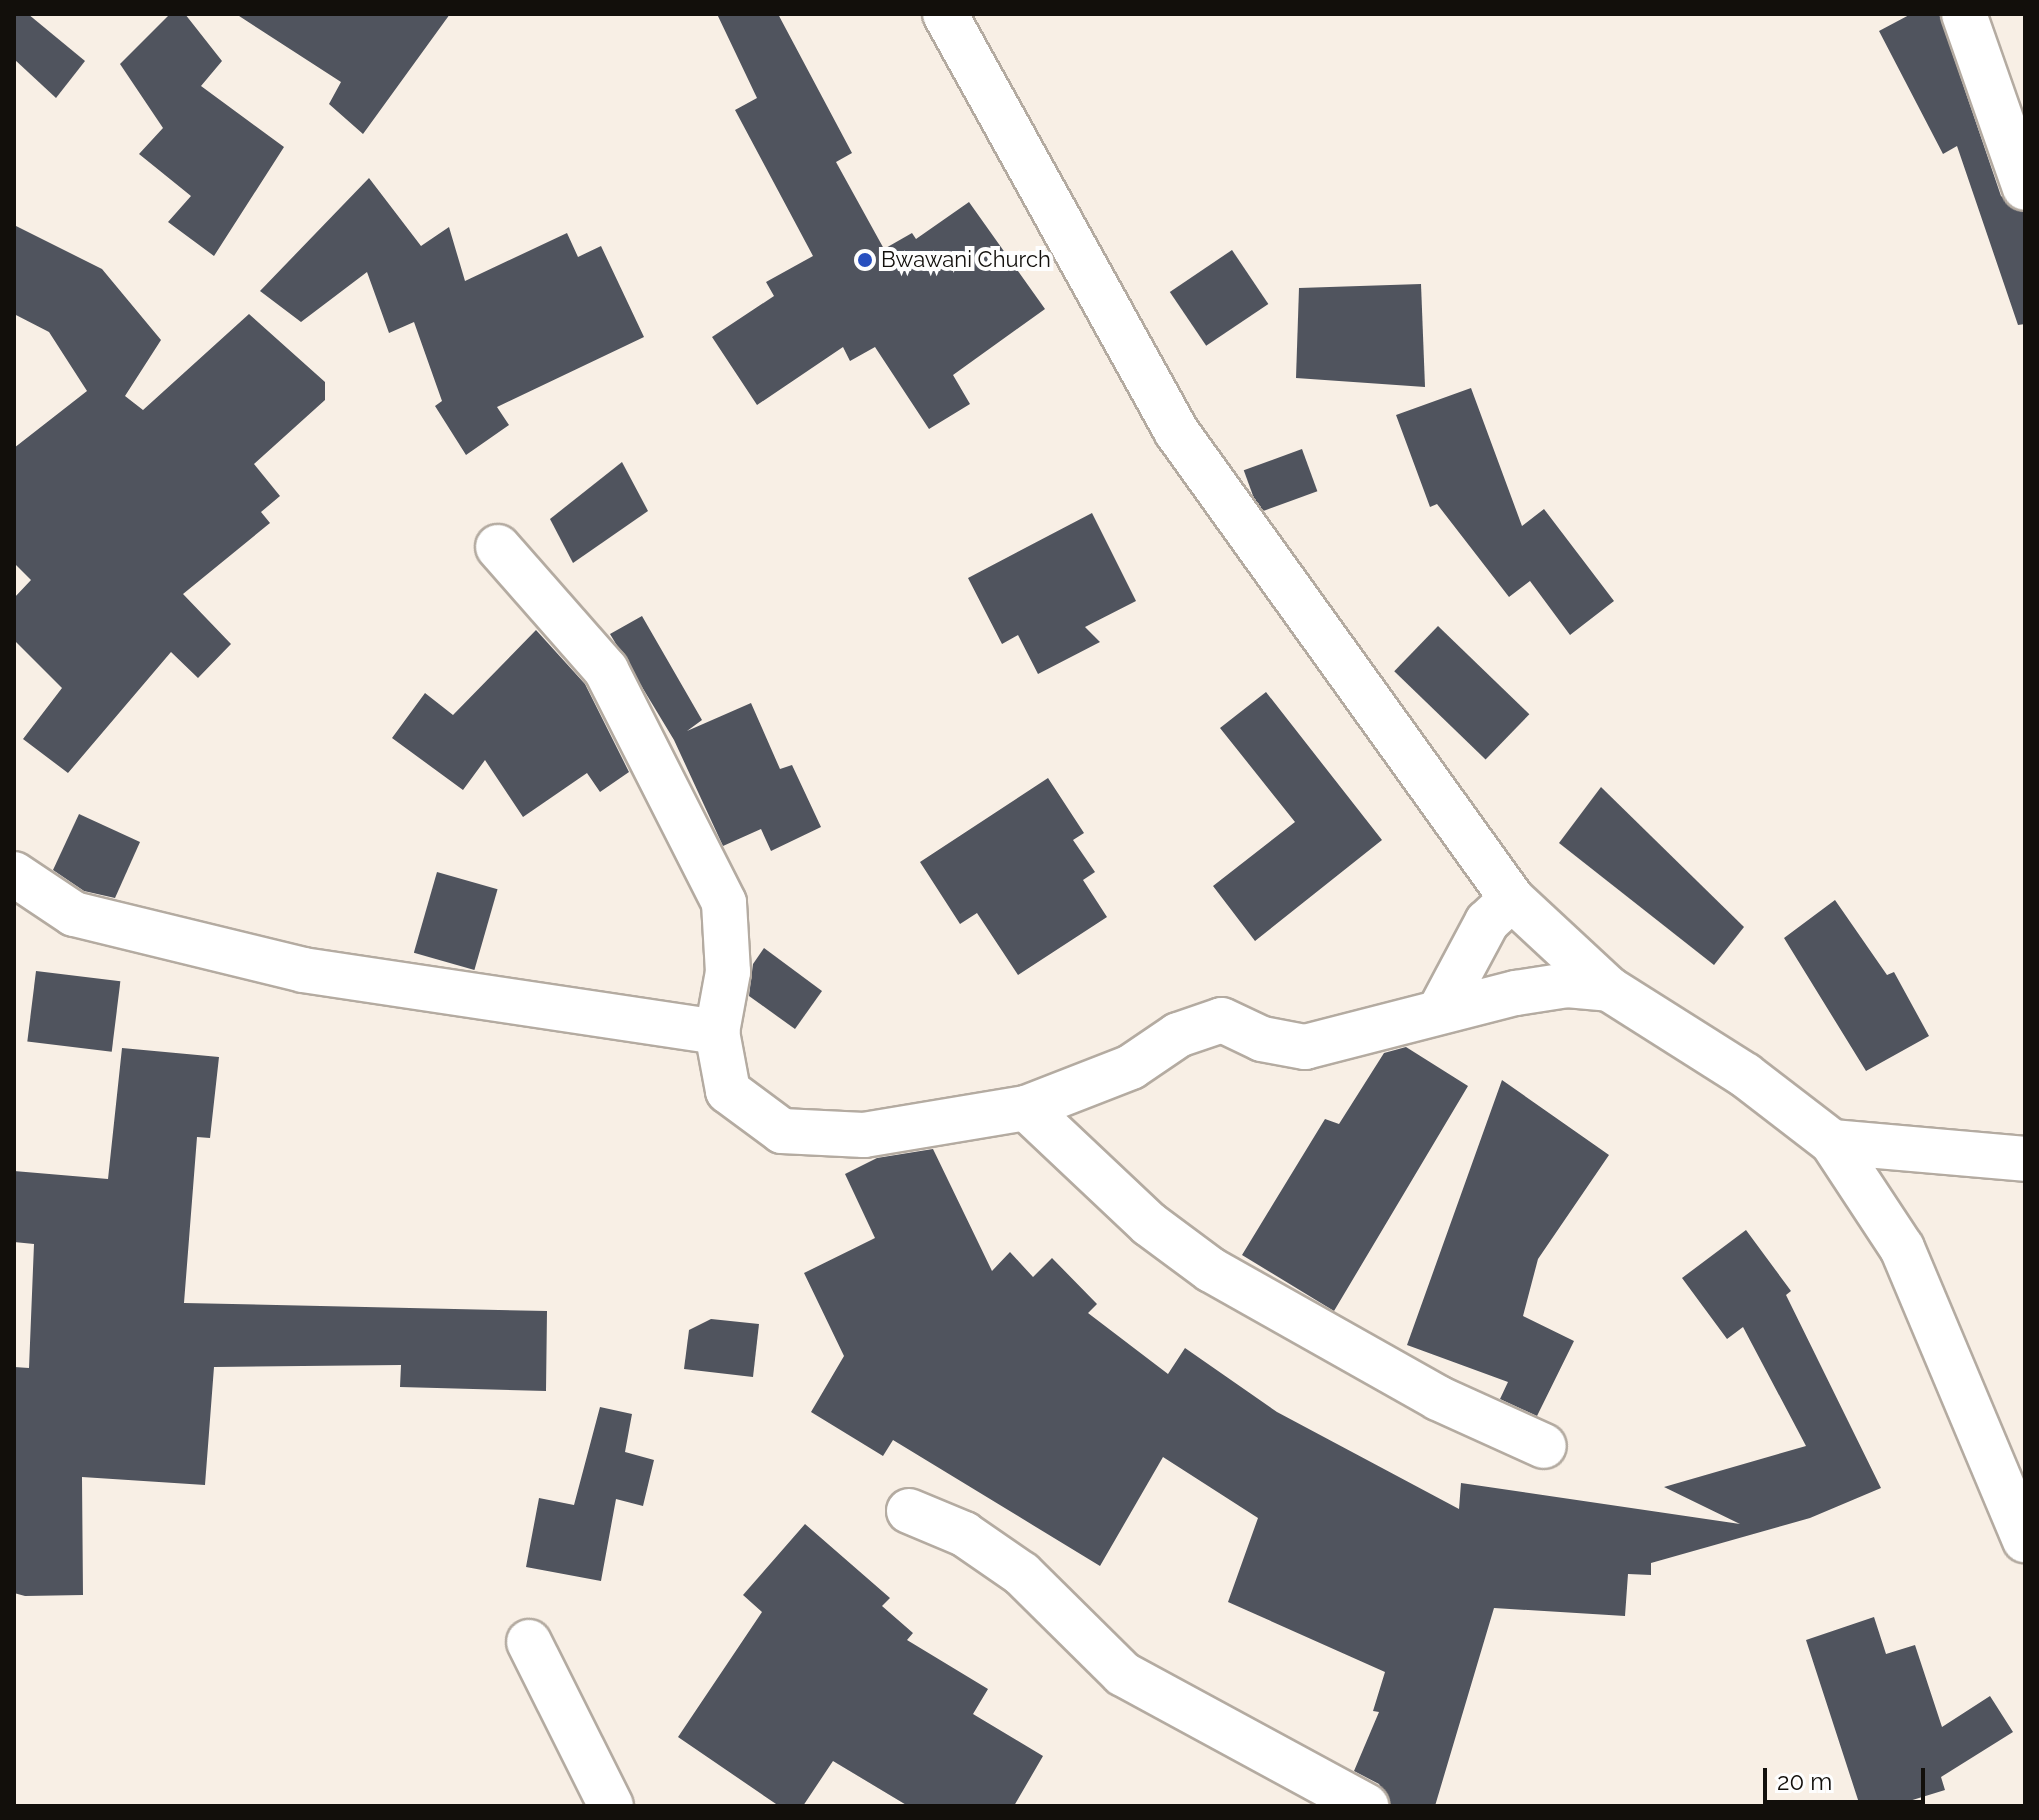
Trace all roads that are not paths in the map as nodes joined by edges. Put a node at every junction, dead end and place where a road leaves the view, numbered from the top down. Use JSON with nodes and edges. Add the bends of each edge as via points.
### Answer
{"nodes":[{"id":1,"x":945,"y":14,"type":"edge"},
{"id":2,"x":1964,"y":14,"type":"edge"},
{"id":3,"x":2025,"y":188,"type":"edge"},
{"id":4,"x":498,"y":547,"type":"dead end"},
{"id":5,"x":14,"y":874,"type":"edge"},
{"id":6,"x":1512,"y":899,"type":"junction"},
{"id":7,"x":1609,"y":989,"type":"junction"},
{"id":8,"x":1440,"y":1010,"type":"junction"},
{"id":9,"x":717,"y":1032,"type":"junction"},
{"id":10,"x":1026,"y":1108,"type":"junction"},
{"id":11,"x":1832,"y":1142,"type":"junction"},
{"id":12,"x":2025,"y":1159,"type":"edge"},
{"id":13,"x":1544,"y":1446,"type":"dead end"},
{"id":14,"x":909,"y":1511,"type":"dead end"},
{"id":15,"x":2025,"y":1540,"type":"edge"},
{"id":16,"x":529,"y":1642,"type":"dead end"},
{"id":17,"x":611,"y":1806,"type":"edge"},
{"id":18,"x":1366,"y":1806,"type":"edge"}],
"edges":[{"from":1,"to":6,"type":"street","via":[[1176,431]]},
{"from":2,"to":3,"type":"street"},
{"from":4,"to":9,"type":"street","via":[[606,670],[724,903],[728,972]]},
{"from":5,"to":9,"type":"street","via":[[74,914],[303,970]]},
{"from":6,"to":7,"type":"street"},
{"from":6,"to":8,"type":"street","via":[[1487,922]]},
{"from":7,"to":8,"type":"street","via":[[1567,985]]},
{"from":7,"to":11,"type":"street","via":[[1745,1075]]},
{"from":8,"to":10,"type":"street","via":[[1305,1047],[1262,1039],[1222,1020],[1178,1035],[1131,1067]]},
{"from":9,"to":10,"type":"street","via":[[728,1091],[782,1131],[864,1135]]},
{"from":10,"to":13,"type":"street","via":[[1149,1224],[1211,1270],[1438,1398]]},
{"from":11,"to":12,"type":"street"},
{"from":11,"to":15,"type":"street","via":[[1902,1248]]},
{"from":14,"to":18,"type":"street","via":[[964,1534],[1022,1574],[1123,1674]]},
{"from":16,"to":17,"type":"street"}]}
